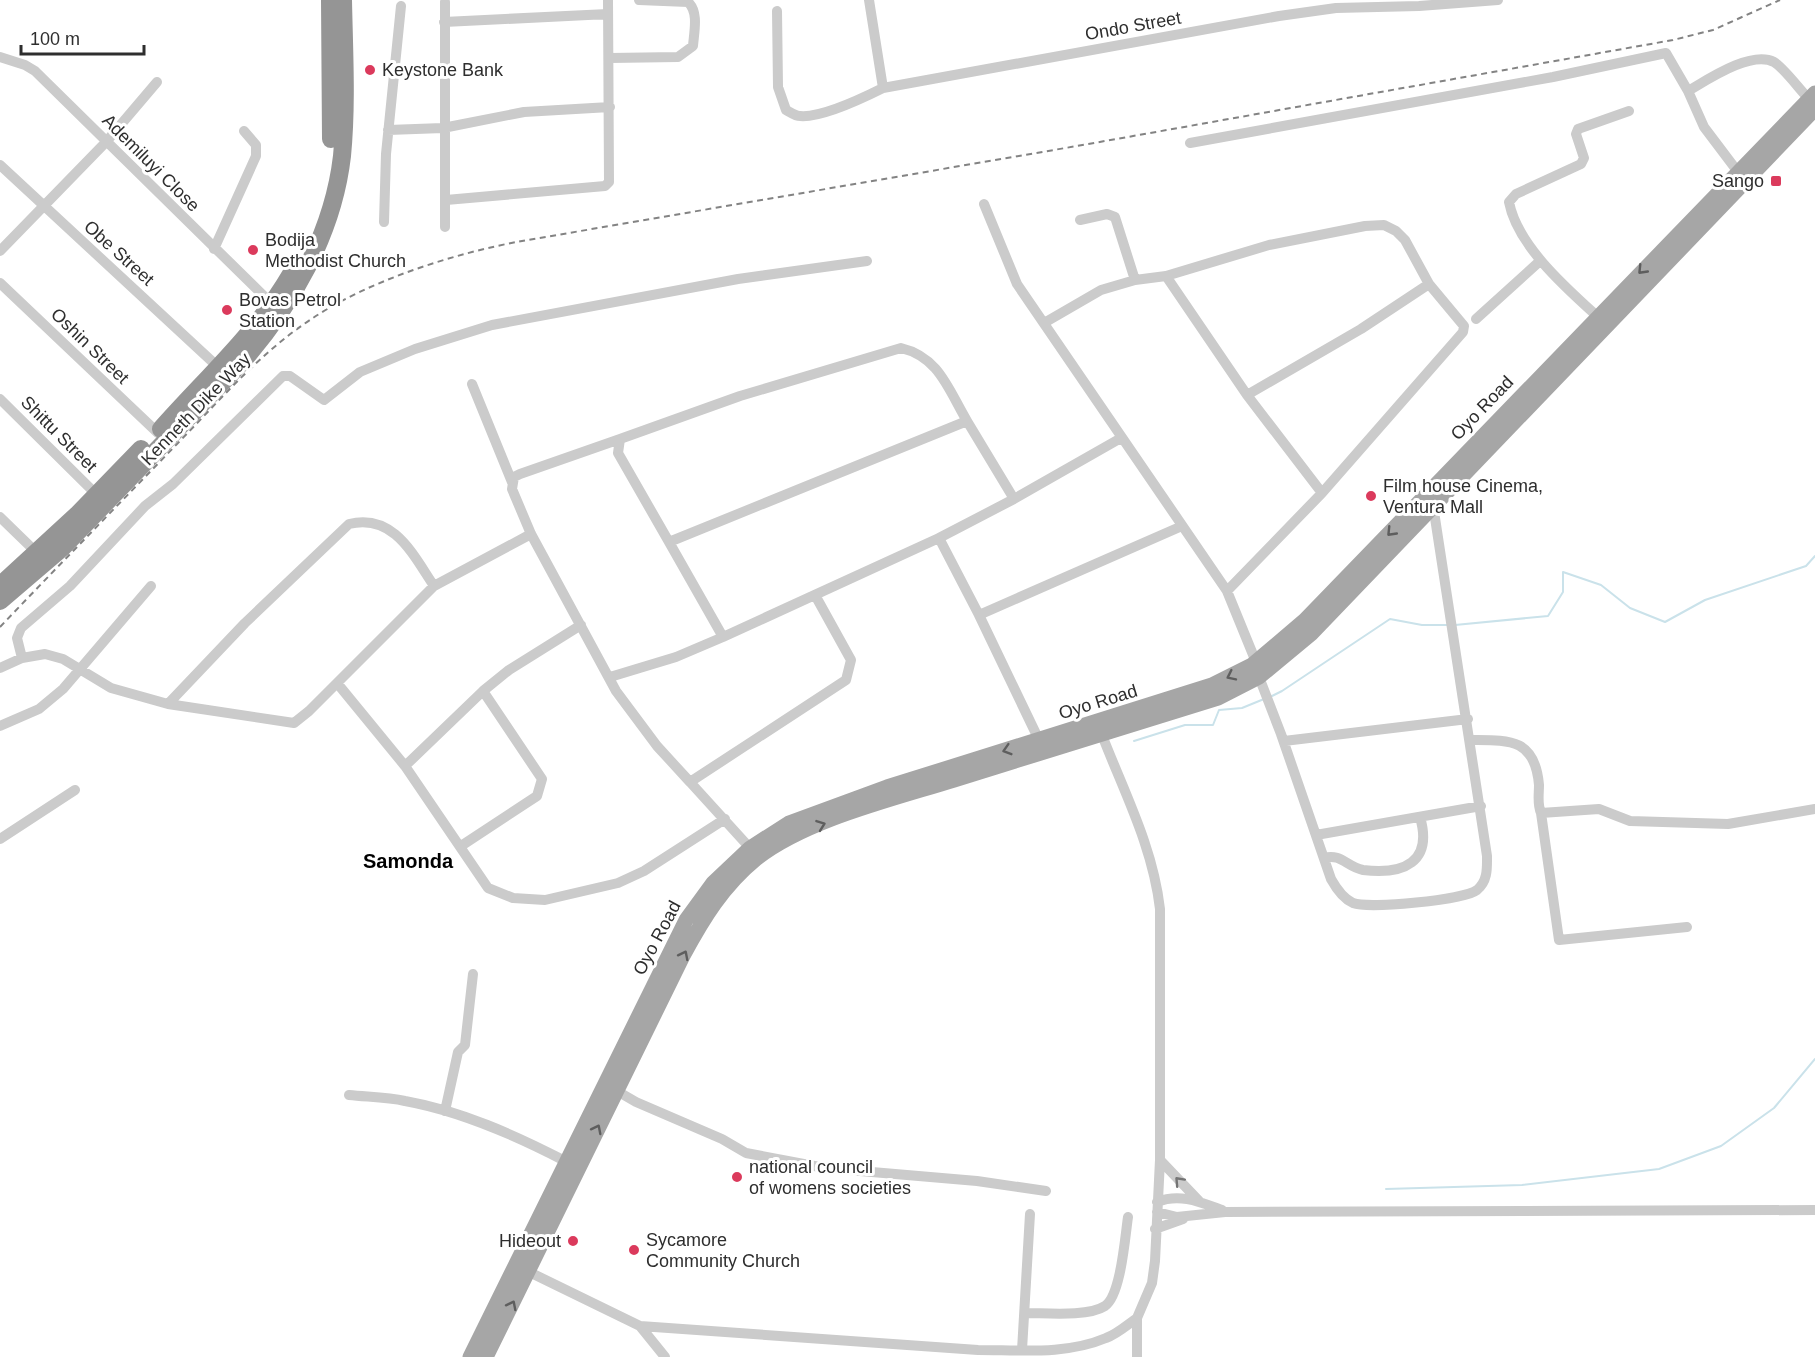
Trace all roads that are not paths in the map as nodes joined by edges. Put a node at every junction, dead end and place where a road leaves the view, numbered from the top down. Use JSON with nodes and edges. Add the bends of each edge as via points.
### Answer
{"nodes":[{"id":1,"x":330,"y":0,"type":"edge"},
{"id":2,"x":343,"y":0,"type":"edge"},
{"id":3,"x":608,"y":0,"type":"edge"},
{"id":4,"x":639,"y":0,"type":"edge"},
{"id":5,"x":869,"y":0,"type":"edge"},
{"id":6,"x":1495,"y":0,"type":"edge"},
{"id":7,"x":445,"y":2,"type":"dead end"},
{"id":8,"x":1336,"y":4,"type":"edge"},
{"id":9,"x":401,"y":6,"type":"dead end"},
{"id":10,"x":777,"y":11,"type":"dead end"},
{"id":11,"x":608,"y":14,"type":"junction"},
{"id":12,"x":444,"y":22,"type":"junction"},
{"id":13,"x":337,"y":30,"type":"junction"},
{"id":14,"x":0,"y":57,"type":"edge"},
{"id":15,"x":610,"y":58,"type":"junction"},
{"id":16,"x":157,"y":82,"type":"dead end"},
{"id":17,"x":883,"y":88,"type":"junction"},
{"id":18,"x":1688,"y":91,"type":"junction"},
{"id":19,"x":1814,"y":104,"type":"edge"},
{"id":20,"x":610,"y":106,"type":"junction"},
{"id":21,"x":1629,"y":111,"type":"dead end"},
{"id":22,"x":443,"y":128,"type":"junction"},
{"id":23,"x":388,"y":130,"type":"junction"},
{"id":24,"x":244,"y":131,"type":"dead end"},
{"id":25,"x":105,"y":142,"type":"junction"},
{"id":26,"x":1190,"y":143,"type":"dead end"},
{"id":27,"x":0,"y":165,"type":"edge"},
{"id":28,"x":1738,"y":172,"type":"junction"},
{"id":29,"x":446,"y":200,"type":"junction"},
{"id":30,"x":984,"y":204,"type":"dead end"},
{"id":31,"x":42,"y":207,"type":"junction"},
{"id":32,"x":1080,"y":220,"type":"dead end"},
{"id":33,"x":384,"y":222,"type":"dead end"},
{"id":34,"x":445,"y":227,"type":"dead end"},
{"id":35,"x":214,"y":249,"type":"junction"},
{"id":36,"x":0,"y":251,"type":"edge"},
{"id":37,"x":867,"y":261,"type":"dead end"},
{"id":38,"x":1540,"y":261,"type":"junction"},
{"id":39,"x":1166,"y":276,"type":"junction"},
{"id":40,"x":1135,"y":280,"type":"junction"},
{"id":41,"x":0,"y":283,"type":"edge"},
{"id":42,"x":1429,"y":284,"type":"junction"},
{"id":43,"x":276,"y":308,"type":"junction"},
{"id":44,"x":1597,"y":316,"type":"junction"},
{"id":45,"x":1476,"y":319,"type":"dead end"},
{"id":46,"x":1044,"y":323,"type":"junction"},
{"id":47,"x":1585,"y":338,"type":"junction"},
{"id":48,"x":217,"y":366,"type":"junction"},
{"id":49,"x":472,"y":384,"type":"dead end"},
{"id":50,"x":1247,"y":395,"type":"junction"},
{"id":51,"x":0,"y":399,"type":"edge"},
{"id":52,"x":967,"y":421,"type":"junction"},
{"id":53,"x":158,"y":433,"type":"junction"},
{"id":54,"x":1121,"y":438,"type":"junction"},
{"id":55,"x":620,"y":439,"type":"junction"},
{"id":56,"x":512,"y":483,"type":"junction"},
{"id":57,"x":1322,"y":493,"type":"junction"},
{"id":58,"x":100,"y":498,"type":"junction"},
{"id":59,"x":1014,"y":499,"type":"junction"},
{"id":60,"x":1433,"y":505,"type":"junction"},
{"id":61,"x":0,"y":517,"type":"edge"},
{"id":62,"x":1182,"y":526,"type":"junction"},
{"id":63,"x":531,"y":534,"type":"junction"},
{"id":64,"x":939,"y":537,"type":"junction"},
{"id":65,"x":669,"y":542,"type":"junction"},
{"id":66,"x":37,"y":553,"type":"junction"},
{"id":67,"x":0,"y":585,"type":"edge"},
{"id":68,"x":151,"y":586,"type":"dead end"},
{"id":69,"x":434,"y":586,"type":"junction"},
{"id":70,"x":1227,"y":591,"type":"junction"},
{"id":71,"x":815,"y":595,"type":"junction"},
{"id":72,"x":0,"y":601,"type":"edge"},
{"id":73,"x":979,"y":615,"type":"junction"},
{"id":74,"x":581,"y":625,"type":"junction"},
{"id":75,"x":723,"y":637,"type":"junction"},
{"id":76,"x":22,"y":658,"type":"junction"},
{"id":77,"x":0,"y":668,"type":"edge"},
{"id":78,"x":81,"y":669,"type":"junction"},
{"id":79,"x":1258,"y":669,"type":"junction"},
{"id":80,"x":610,"y":677,"type":"junction"},
{"id":81,"x":337,"y":683,"type":"junction"},
{"id":82,"x":483,"y":691,"type":"junction"},
{"id":83,"x":168,"y":704,"type":"junction"},
{"id":84,"x":1468,"y":719,"type":"junction"},
{"id":85,"x":0,"y":726,"type":"edge"},
{"id":86,"x":1102,"y":735,"type":"junction"},
{"id":87,"x":1038,"y":740,"type":"junction"},
{"id":88,"x":1471,"y":740,"type":"junction"},
{"id":89,"x":1284,"y":741,"type":"junction"},
{"id":90,"x":405,"y":766,"type":"junction"},
{"id":91,"x":690,"y":782,"type":"junction"},
{"id":92,"x":75,"y":790,"type":"dead end"},
{"id":93,"x":1481,"y":806,"type":"junction"},
{"id":94,"x":1815,"y":809,"type":"edge"},
{"id":95,"x":1541,"y":813,"type":"junction"},
{"id":96,"x":1420,"y":817,"type":"junction"},
{"id":97,"x":725,"y":819,"type":"junction"},
{"id":98,"x":1316,"y":835,"type":"junction"},
{"id":99,"x":0,"y":839,"type":"edge"},
{"id":100,"x":461,"y":846,"type":"junction"},
{"id":101,"x":750,"y":848,"type":"junction"},
{"id":102,"x":1324,"y":858,"type":"junction"},
{"id":103,"x":1687,"y":927,"type":"dead end"},
{"id":104,"x":473,"y":974,"type":"dead end"},
{"id":105,"x":617,"y":1090,"type":"junction"},
{"id":106,"x":349,"y":1095,"type":"dead end"},
{"id":107,"x":445,"y":1111,"type":"junction"},
{"id":108,"x":1160,"y":1160,"type":"junction"},
{"id":109,"x":565,"y":1161,"type":"junction"},
{"id":110,"x":1046,"y":1191,"type":"dead end"},
{"id":111,"x":1199,"y":1201,"type":"junction"},
{"id":112,"x":1157,"y":1207,"type":"junction"},
{"id":113,"x":1815,"y":1210,"type":"edge"},
{"id":114,"x":1226,"y":1212,"type":"junction"},
{"id":115,"x":1030,"y":1214,"type":"dead end"},
{"id":116,"x":1192,"y":1215,"type":"junction"},
{"id":117,"x":1128,"y":1217,"type":"dead end"},
{"id":118,"x":1155,"y":1229,"type":"junction"},
{"id":119,"x":522,"y":1268,"type":"junction"},
{"id":120,"x":1026,"y":1313,"type":"junction"},
{"id":121,"x":1137,"y":1318,"type":"junction"},
{"id":122,"x":640,"y":1326,"type":"junction"},
{"id":123,"x":1022,"y":1350,"type":"junction"},
{"id":124,"x":470,"y":1357,"type":"edge"},
{"id":125,"x":486,"y":1357,"type":"edge"},
{"id":126,"x":665,"y":1357,"type":"edge"},
{"id":127,"x":1137,"y":1357,"type":"edge"}],
"edges":[{"from":1,"to":13,"type":"highway","name":"Kenneth Dike Way"},
{"from":2,"to":13,"type":"highway","name":"Kenneth Dike Way"},
{"from":3,"to":11,"type":"street"},
{"from":4,"to":15,"type":"street","via":[[688,2],[694,7],[693,46],[678,57]]},
{"from":5,"to":17,"type":"street"},
{"from":6,"to":8,"type":"street","name":"Ondo Street","via":[[1419,6]]},
{"from":7,"to":12,"type":"street"},
{"from":8,"to":17,"type":"street","name":"Ondo Street"},
{"from":9,"to":23,"type":"street"},
{"from":10,"to":17,"type":"street","name":"Ondo Street","via":[[778,87],[786,110],[798,116],[814,114]]},
{"from":11,"to":12,"type":"street"},
{"from":11,"to":15,"type":"street"},
{"from":12,"to":22,"type":"street"},
{"from":13,"to":43,"type":"highway","name":"Kenneth Dike Way","via":[[345,109],[338,176],[320,237],[295,292]]},
{"from":14,"to":25,"type":"street","name":"Ademiluyi Close","via":[[35,71]]},
{"from":15,"to":20,"type":"street"},
{"from":16,"to":25,"type":"street"},
{"from":18,"to":19,"type":"street","via":[[1733,65],[1769,60],[1778,64]]},
{"from":18,"to":26,"type":"street","via":[[1665,53]]},
{"from":18,"to":28,"type":"street","via":[[1704,127]]},
{"from":19,"to":28,"type":"main road","name":"Oyo Road"},
{"from":19,"to":47,"type":"main road","name":"Oyo Road"},
{"from":20,"to":22,"type":"street","via":[[524,112]]},
{"from":20,"to":29,"type":"street","via":[[611,177],[605,186]]},
{"from":21,"to":38,"type":"street","via":[[1578,129],[1576,135],[1584,159],[1581,164],[1510,198],[1513,215]]},
{"from":22,"to":23,"type":"street"},
{"from":22,"to":29,"type":"street"},
{"from":23,"to":33,"type":"street"},
{"from":24,"to":35,"type":"street","via":[[256,145],[256,156]]},
{"from":25,"to":31,"type":"street"},
{"from":25,"to":35,"type":"street","name":"Ademiluyi Close"},
{"from":27,"to":31,"type":"street","name":"Obe Street"},
{"from":28,"to":44,"type":"main road","name":"Oyo Road","one_way":true},
{"from":29,"to":34,"type":"street"},
{"from":30,"to":46,"type":"street","via":[[1017,284]]},
{"from":31,"to":36,"type":"street"},
{"from":31,"to":48,"type":"street","name":"Obe Street"},
{"from":32,"to":40,"type":"street","via":[[1107,214],[1115,217]]},
{"from":35,"to":43,"type":"street","name":"Ademiluyi Close"},
{"from":37,"to":76,"type":"street","via":[[738,279],[492,325],[415,349],[360,372],[324,400],[290,376],[284,376],[146,506],[70,586],[21,628],[17,638]]},
{"from":38,"to":44,"type":"street"},
{"from":38,"to":45,"type":"street"},
{"from":39,"to":40,"type":"street"},
{"from":39,"to":42,"type":"street","via":[[1269,245],[1384,225],[1405,240]]},
{"from":39,"to":50,"type":"street"},
{"from":40,"to":46,"type":"street","via":[[1101,290]]},
{"from":41,"to":53,"type":"street","name":"Oshin Street"},
{"from":42,"to":50,"type":"street"},
{"from":42,"to":57,"type":"street","via":[[1464,326],[1463,332]]},
{"from":43,"to":48,"type":"highway","name":"Kenneth Dike Way"},
{"from":43,"to":58,"type":"highway","name":"Kenneth Dike Way","via":[[241,363]]},
{"from":44,"to":47,"type":"main road","name":"Oyo Road"},
{"from":46,"to":54,"type":"street"},
{"from":47,"to":60,"type":"main road","name":"Oyo Road"},
{"from":47,"to":79,"type":"main road","name":"Oyo Road","one_way":true},
{"from":48,"to":53,"type":"highway","name":"Kenneth Dike Way"},
{"from":49,"to":56,"type":"street"},
{"from":50,"to":57,"type":"street"},
{"from":51,"to":58,"type":"street","name":"Shittu Street"},
{"from":52,"to":55,"type":"street","via":[[931,363],[923,355],[901,348],[740,396]]},
{"from":52,"to":59,"type":"street"},
{"from":52,"to":65,"type":"street"},
{"from":53,"to":58,"type":"highway","name":"Kenneth Dike Way"},
{"from":54,"to":59,"type":"street"},
{"from":54,"to":62,"type":"street"},
{"from":55,"to":56,"type":"street","via":[[520,474]]},
{"from":55,"to":65,"type":"street","via":[[618,453]]},
{"from":56,"to":63,"type":"street"},
{"from":57,"to":70,"type":"street"},
{"from":58,"to":66,"type":"highway","name":"Kenneth Dike Way"},
{"from":58,"to":72,"type":"highway","name":"Kenneth Dike Way","via":[[41,567]]},
{"from":59,"to":64,"type":"street"},
{"from":60,"to":79,"type":"main road","name":"Oyo Road","via":[[1311,634]]},
{"from":60,"to":84,"type":"street"},
{"from":61,"to":66,"type":"street"},
{"from":62,"to":70,"type":"street"},
{"from":62,"to":73,"type":"street"},
{"from":63,"to":69,"type":"street"},
{"from":63,"to":74,"type":"street"},
{"from":64,"to":71,"type":"street"},
{"from":64,"to":73,"type":"street"},
{"from":65,"to":75,"type":"street"},
{"from":66,"to":67,"type":"highway","name":"Kenneth Dike Way"},
{"from":68,"to":78,"type":"street"},
{"from":69,"to":81,"type":"street"},
{"from":69,"to":83,"type":"street","via":[[392,531],[364,520],[349,524],[245,623]]},
{"from":70,"to":79,"type":"street"},
{"from":71,"to":75,"type":"street"},
{"from":71,"to":91,"type":"street","via":[[851,660],[846,680]]},
{"from":73,"to":87,"type":"street"},
{"from":74,"to":80,"type":"street"},
{"from":74,"to":82,"type":"street"},
{"from":75,"to":80,"type":"street","via":[[676,657]]},
{"from":76,"to":77,"type":"street"},
{"from":76,"to":78,"type":"street","via":[[45,654]]},
{"from":78,"to":83,"type":"street","via":[[111,688]]},
{"from":78,"to":85,"type":"street","via":[[39,709]]},
{"from":79,"to":86,"type":"main road","name":"Oyo Road","via":[[1218,698]]},
{"from":79,"to":87,"type":"main road","name":"Oyo Road","one_way":true},
{"from":79,"to":89,"type":"street"},
{"from":80,"to":91,"type":"street","via":[[626,706]]},
{"from":81,"to":83,"type":"street","via":[[294,723]]},
{"from":81,"to":90,"type":"street"},
{"from":82,"to":90,"type":"street"},
{"from":82,"to":100,"type":"street","via":[[514,734],[542,784],[537,796]]},
{"from":84,"to":88,"type":"street"},
{"from":84,"to":89,"type":"street"},
{"from":105,"to":86,"type":"main road","name":"Oyo Road","one_way":true,"via":[[699,927],[724,889],[757,858],[809,829],[861,810]]},
{"from":86,"to":108,"type":"street","via":[[1156,874],[1160,909]]},
{"from":87,"to":101,"type":"main road","name":"Oyo Road","one_way":true,"via":[[801,818]]},
{"from":88,"to":93,"type":"street"},
{"from":88,"to":95,"type":"street","via":[[1510,740],[1523,747],[1535,766]]},
{"from":89,"to":98,"type":"street"},
{"from":90,"to":100,"type":"street"},
{"from":91,"to":97,"type":"street"},
{"from":92,"to":99,"type":"street"},
{"from":93,"to":96,"type":"street"},
{"from":93,"to":102,"type":"street","via":[[1486,877],[1477,890],[1461,897],[1389,906],[1351,903],[1336,888]]},
{"from":94,"to":95,"type":"street","via":[[1728,824],[1630,821],[1599,809]]},
{"from":95,"to":103,"type":"street","via":[[1559,940]]},
{"from":96,"to":98,"type":"street"},
{"from":96,"to":102,"type":"street","via":[[1424,847],[1414,862],[1405,866],[1363,870],[1338,856]]},
{"from":97,"to":100,"type":"street","via":[[644,871],[618,883],[545,900],[513,898],[488,888]]},
{"from":97,"to":101,"type":"street"},
{"from":98,"to":102,"type":"street"},
{"from":101,"to":109,"type":"main road","name":"Oyo Road","via":[[713,883],[686,920]]},
{"from":104,"to":107,"type":"street","via":[[465,1045],[458,1052]]},
{"from":105,"to":110,"type":"street","via":[[746,1153],[825,1168]]},
{"from":119,"to":105,"type":"main road","name":"Oyo Road","one_way":true},
{"from":106,"to":107,"type":"street","via":[[405,1101]]},
{"from":107,"to":109,"type":"street","via":[[514,1134]]},
{"from":111,"to":108,"type":"street","one_way":true},
{"from":108,"to":112,"type":"street"},
{"from":109,"to":119,"type":"main road","name":"Oyo Road"},
{"from":111,"to":112,"type":"street","via":[[1168,1197]]},
{"from":111,"to":114,"type":"street"},
{"from":112,"to":116,"type":"street","via":[[1167,1216]]},
{"from":112,"to":118,"type":"street"},
{"from":113,"to":114,"type":"street"},
{"from":114,"to":116,"type":"street"},
{"from":115,"to":120,"type":"street"},
{"from":116,"to":118,"type":"street"},
{"from":117,"to":120,"type":"street","via":[[1115,1293],[1104,1307],[1083,1312]]},
{"from":118,"to":121,"type":"street","via":[[1152,1283]]},
{"from":119,"to":122,"type":"street"},
{"from":119,"to":124,"type":"main road","name":"Oyo Road"},
{"from":125,"to":119,"type":"main road","name":"Oyo Road","one_way":true},
{"from":120,"to":123,"type":"street"},
{"from":121,"to":123,"type":"street","via":[[1107,1338],[1075,1348]]},
{"from":121,"to":127,"type":"street"},
{"from":122,"to":123,"type":"street"},
{"from":122,"to":126,"type":"street"}]}
